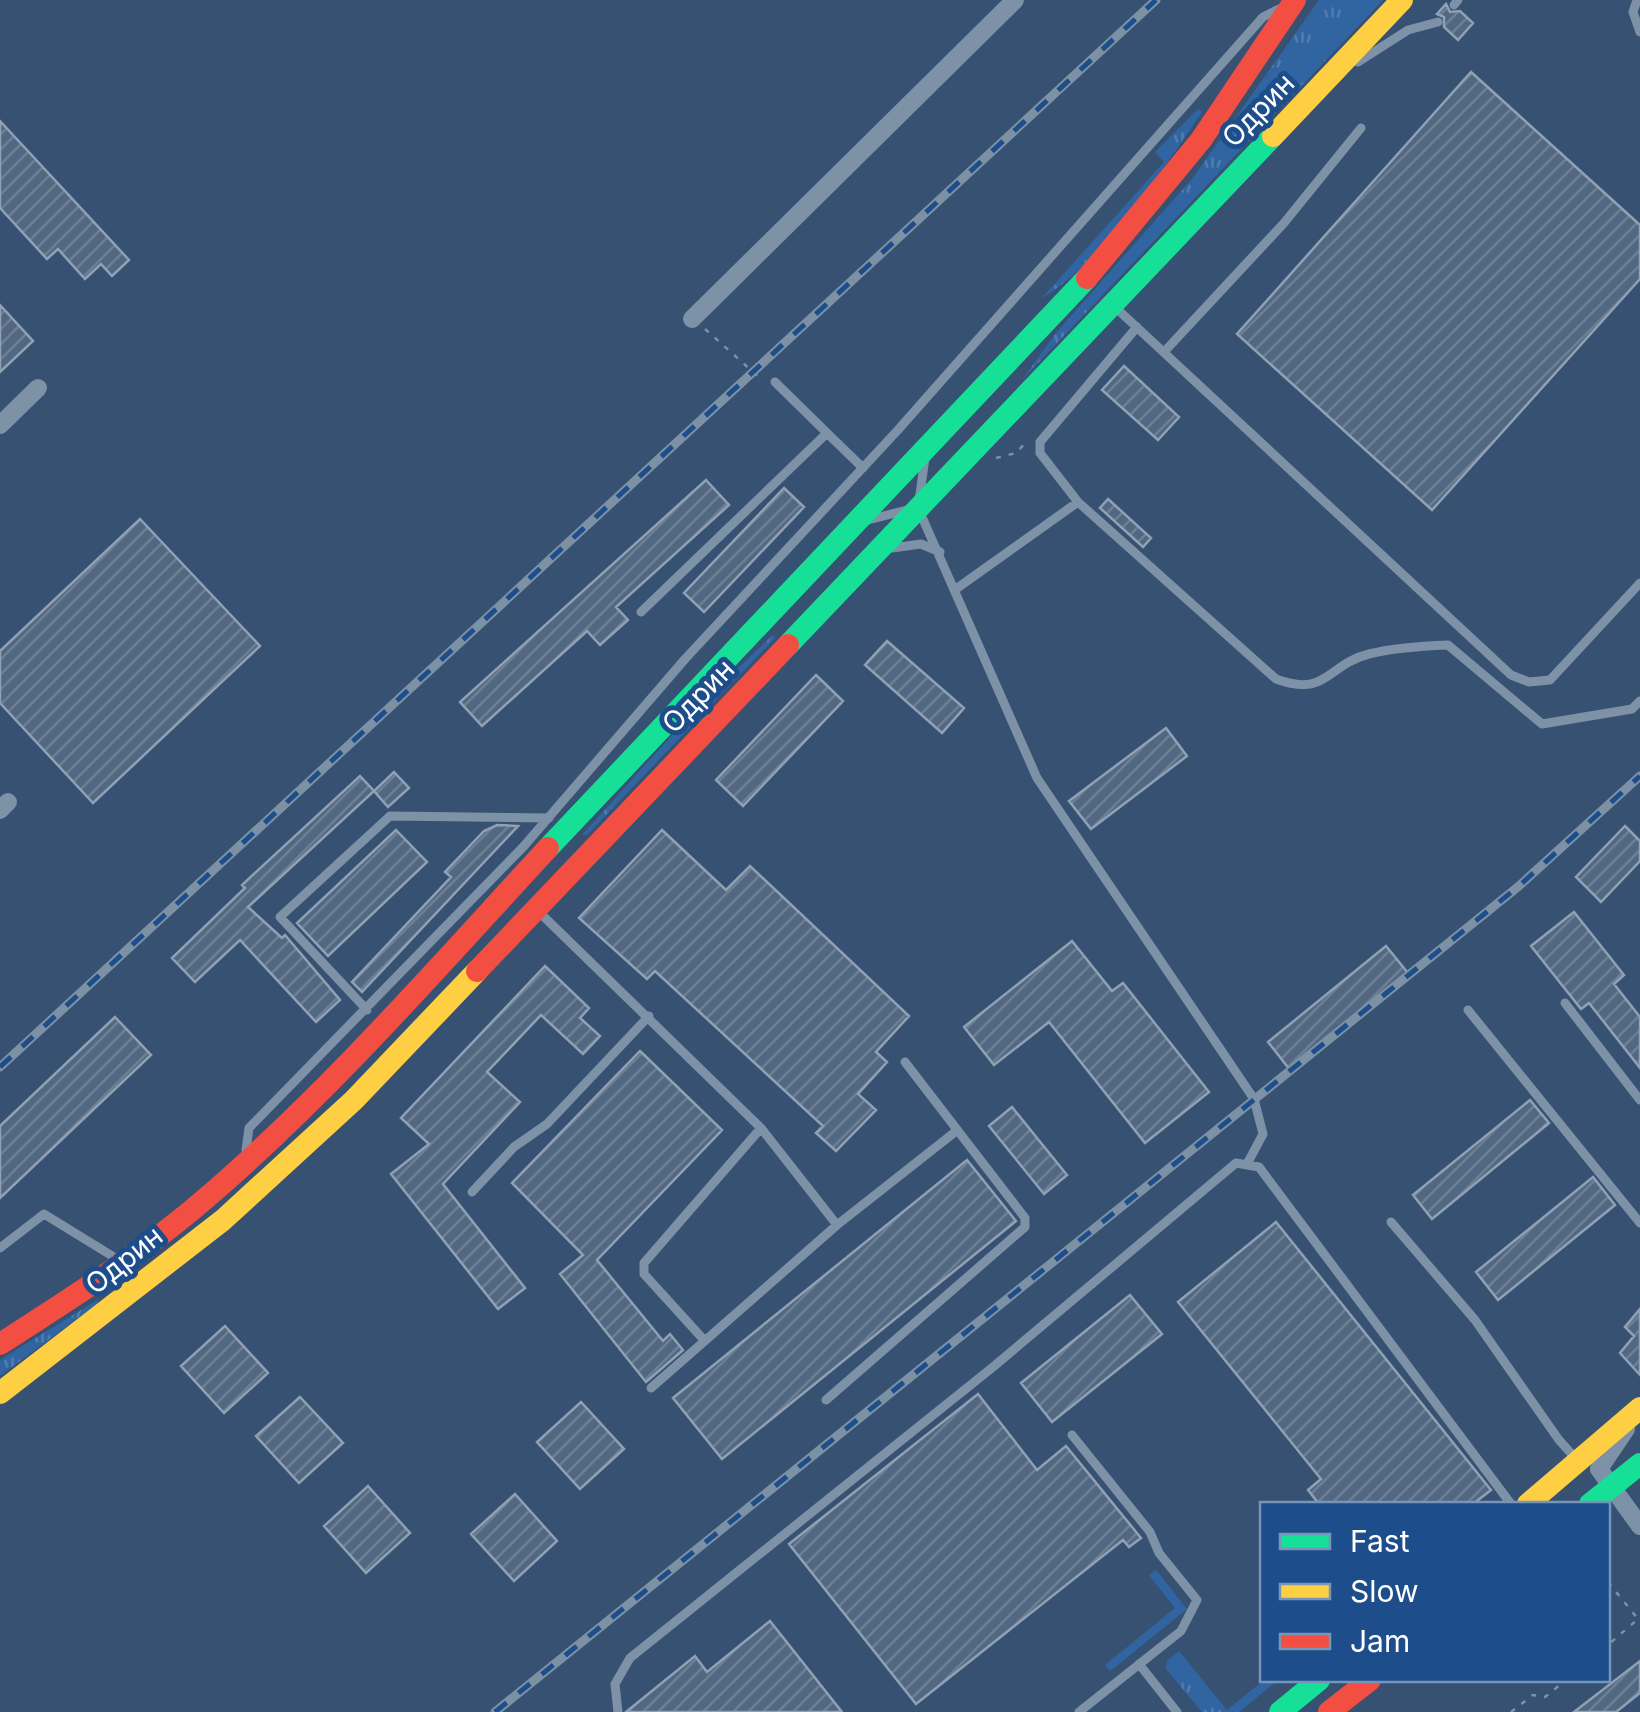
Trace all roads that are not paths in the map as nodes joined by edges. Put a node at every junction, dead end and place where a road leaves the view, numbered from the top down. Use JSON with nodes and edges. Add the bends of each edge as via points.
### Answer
{"nodes":[{"id":1,"x":1015,"y":0,"type":"edge"},
{"id":2,"x":1294,"y":0,"type":"edge"},
{"id":3,"x":1402,"y":0,"type":"edge"},
{"id":4,"x":1637,"y":0,"type":"edge"},
{"id":5,"x":1438,"y":22,"type":"dead end"},
{"id":6,"x":1640,"y":32,"type":"edge"},
{"id":7,"x":1326,"y":82,"type":"junction"},
{"id":8,"x":1361,"y":128,"type":"dead end"},
{"id":9,"x":1113,"y":305,"type":"junction"},
{"id":10,"x":692,"y":319,"type":"road end"},
{"id":11,"x":1137,"y":327,"type":"junction"},
{"id":12,"x":1164,"y":352,"type":"junction"},
{"id":13,"x":775,"y":382,"type":"road end"},
{"id":14,"x":38,"y":388,"type":"dead end"},
{"id":15,"x":0,"y":425,"type":"edge"},
{"id":16,"x":828,"y":433,"type":"junction"},
{"id":17,"x":929,"y":443,"type":"junction"},
{"id":18,"x":862,"y":468,"type":"junction"},
{"id":19,"x":1078,"y":502,"type":"junction"},
{"id":20,"x":918,"y":508,"type":"junction"},
{"id":21,"x":847,"y":530,"type":"junction"},
{"id":22,"x":880,"y":550,"type":"junction"},
{"id":23,"x":940,"y":552,"type":"junction"},
{"id":24,"x":1640,"y":583,"type":"edge"},
{"id":25,"x":956,"y":589,"type":"junction"},
{"id":26,"x":640,"y":612,"type":"dead end"},
{"id":27,"x":1640,"y":701,"type":"edge"},
{"id":28,"x":606,"y":789,"type":"junction"},
{"id":29,"x":549,"y":818,"type":"junction"},
{"id":30,"x":536,"y":909,"type":"junction"},
{"id":31,"x":1565,"y":1003,"type":"dead end"},
{"id":32,"x":368,"y":1010,"type":"junction"},
{"id":33,"x":1468,"y":1010,"type":"dead end"},
{"id":34,"x":650,"y":1016,"type":"junction"},
{"id":35,"x":905,"y":1062,"type":"dead end"},
{"id":36,"x":1640,"y":1100,"type":"edge"},
{"id":37,"x":761,"y":1128,"type":"junction"},
{"id":38,"x":955,"y":1132,"type":"junction"},
{"id":39,"x":1248,"y":1162,"type":"junction"},
{"id":40,"x":244,"y":1164,"type":"junction"},
{"id":41,"x":472,"y":1192,"type":"dead end"},
{"id":42,"x":1391,"y":1222,"type":"dead end"},
{"id":43,"x":1640,"y":1223,"type":"edge"},
{"id":44,"x":837,"y":1226,"type":"junction"},
{"id":45,"x":0,"y":1248,"type":"edge"},
{"id":46,"x":124,"y":1264,"type":"junction"},
{"id":47,"x":704,"y":1340,"type":"junction"},
{"id":48,"x":0,"y":1344,"type":"edge"},
{"id":49,"x":650,"y":1388,"type":"dead end"},
{"id":50,"x":0,"y":1393,"type":"edge"},
{"id":51,"x":826,"y":1400,"type":"dead end"},
{"id":52,"x":1636,"y":1412,"type":"edge"},
{"id":53,"x":1072,"y":1434,"type":"dead end"},
{"id":54,"x":1579,"y":1461,"type":"junction"},
{"id":55,"x":1640,"y":1464,"type":"edge"},
{"id":56,"x":1610,"y":1488,"type":"junction"},
{"id":57,"x":1510,"y":1502,"type":"edge"},
{"id":58,"x":1530,"y":1502,"type":"edge"},
{"id":59,"x":1592,"y":1502,"type":"edge"},
{"id":60,"x":1640,"y":1526,"type":"edge"},
{"id":61,"x":1139,"y":1664,"type":"junction"},
{"id":62,"x":1316,"y":1682,"type":"edge"},
{"id":63,"x":1368,"y":1682,"type":"edge"},
{"id":64,"x":618,"y":1712,"type":"edge"},
{"id":65,"x":1079,"y":1712,"type":"edge"},
{"id":66,"x":1178,"y":1712,"type":"edge"},
{"id":67,"x":1280,"y":1712,"type":"edge"},
{"id":68,"x":1330,"y":1712,"type":"edge"}],
"edges":[{"from":1,"to":10,"type":"street"},
{"from":2,"to":17,"type":"main road","name":"Одрин","via":[[1157,199]]},
{"from":2,"to":18,"type":"lane","via":[[1264,17]]},
{"from":3,"to":7,"type":"main road","name":"Одрин"},
{"from":4,"to":6,"type":"lane","via":[[1633,12]]},
{"from":5,"to":7,"type":"lane","via":[[1408,30]]},
{"from":7,"to":9,"type":"main road","name":"Одрин"},
{"from":8,"to":12,"type":"lane"},
{"from":9,"to":11,"type":"lane"},
{"from":9,"to":20,"type":"main road","name":"Одрин"},
{"from":11,"to":12,"type":"lane"},
{"from":11,"to":19,"type":"lane","via":[[1038,447]]},
{"from":12,"to":24,"type":"lane","via":[[1511,675],[1550,680]]},
{"from":13,"to":16,"type":"lane"},
{"from":14,"to":15,"type":"street"},
{"from":16,"to":18,"type":"lane"},
{"from":16,"to":26,"type":"lane"},
{"from":17,"to":20,"type":"lane"},
{"from":17,"to":21,"type":"main road","name":"Одрин"},
{"from":18,"to":29,"type":"lane"},
{"from":19,"to":25,"type":"lane"},
{"from":19,"to":27,"type":"lane","via":[[1276,678],[1297,686],[1318,684],[1365,654],[1448,646],[1542,724],[1632,709]]},
{"from":20,"to":21,"type":"lane","via":[[884,513]]},
{"from":20,"to":22,"type":"main road","name":"Одрин"},
{"from":20,"to":23,"type":"lane"},
{"from":21,"to":28,"type":"main road","name":"Одрин"},
{"from":22,"to":23,"type":"lane","via":[[908,544]]},
{"from":22,"to":30,"type":"main road","name":"Одрин"},
{"from":23,"to":25,"type":"lane"},
{"from":25,"to":39,"type":"lane","via":[[1037,778],[1254,1099],[1263,1134]]},
{"from":28,"to":30,"type":"main road","via":[[593,816],[537,879]]},
{"from":28,"to":40,"type":"main road","name":"Одрин","via":[[350,1063]]},
{"from":29,"to":32,"type":"lane"},
{"from":29,"to":32,"type":"lane","via":[[390,816],[280,918]]},
{"from":30,"to":34,"type":"lane"},
{"from":30,"to":50,"type":"main road","name":"Одрин","via":[[301,1151]]},
{"from":31,"to":36,"type":"lane"},
{"from":32,"to":40,"type":"lane","via":[[249,1128]]},
{"from":33,"to":43,"type":"lane"},
{"from":34,"to":37,"type":"lane"},
{"from":34,"to":41,"type":"lane"},
{"from":35,"to":38,"type":"lane"},
{"from":37,"to":44,"type":"lane"},
{"from":37,"to":47,"type":"lane","via":[[644,1263],[644,1274]]},
{"from":38,"to":44,"type":"lane"},
{"from":38,"to":51,"type":"lane","via":[[1025,1218],[1025,1227]]},
{"from":39,"to":57,"type":"lane","via":[[1259,1167]]},
{"from":39,"to":64,"type":"lane","via":[[1213,1180],[994,1367],[630,1658],[615,1684]]},
{"from":40,"to":46,"type":"main road","name":"Одрин"},
{"from":42,"to":54,"type":"lane","via":[[1475,1320]]},
{"from":44,"to":47,"type":"lane"},
{"from":45,"to":46,"type":"lane","via":[[44,1214]]},
{"from":46,"to":48,"type":"main road","name":"Одрин"},
{"from":47,"to":49,"type":"lane"},
{"from":52,"to":54,"type":"main road"},
{"from":52,"to":56,"type":"street","via":[[1600,1469]]},
{"from":53,"to":61,"type":"lane","via":[[1197,1600],[1181,1631]]},
{"from":54,"to":58,"type":"main road"},
{"from":55,"to":56,"type":"main road"},
{"from":56,"to":59,"type":"main road"},
{"from":56,"to":60,"type":"street"},
{"from":61,"to":65,"type":"lane"},
{"from":61,"to":66,"type":"lane"},
{"from":62,"to":67,"type":"main road"},
{"from":63,"to":68,"type":"main road"}]}
